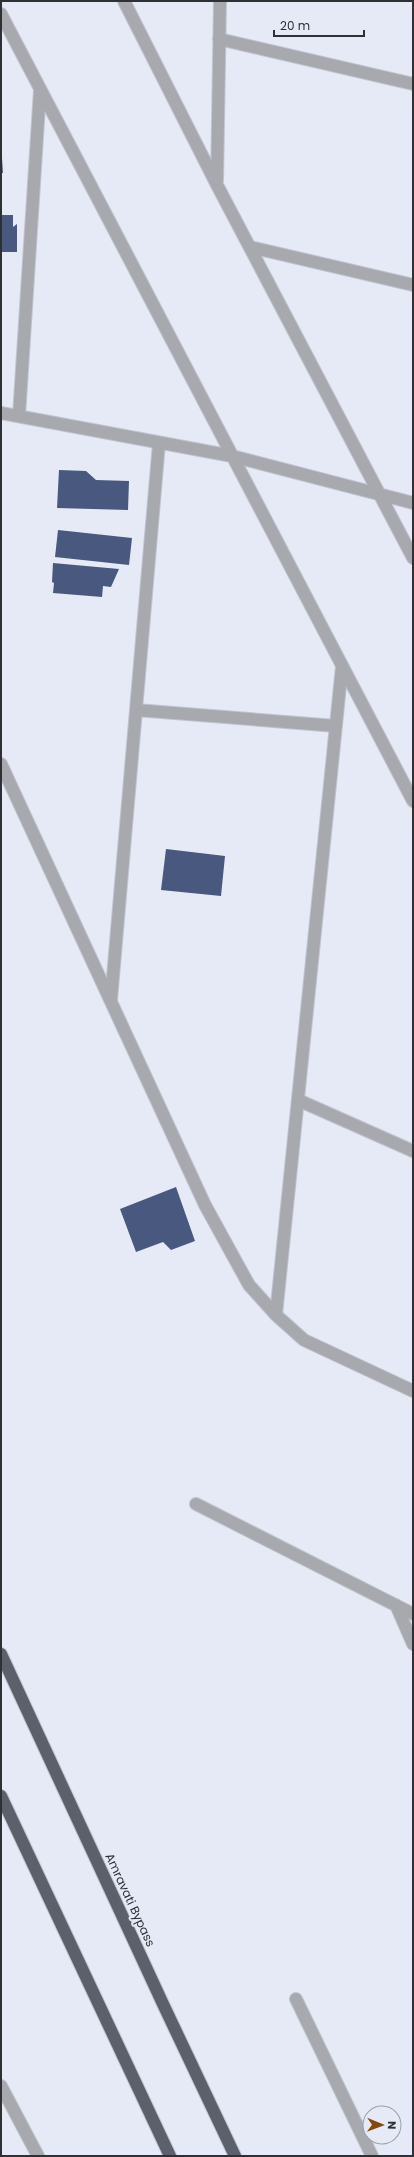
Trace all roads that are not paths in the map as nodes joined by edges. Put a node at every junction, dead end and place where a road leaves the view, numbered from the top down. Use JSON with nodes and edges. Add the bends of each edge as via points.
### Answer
{"nodes":[{"id":1,"x":124,"y":1,"type":"edge"},
{"id":2,"x":220,"y":1,"type":"edge"},
{"id":3,"x":1,"y":14,"type":"edge"},
{"id":4,"x":219,"y":39,"type":"junction"},
{"id":5,"x":413,"y":84,"type":"edge"},
{"id":6,"x":40,"y":89,"type":"junction"},
{"id":7,"x":217,"y":185,"type":"junction"},
{"id":8,"x":250,"y":247,"type":"junction"},
{"id":9,"x":413,"y":285,"type":"edge"},
{"id":10,"x":1,"y":413,"type":"edge"},
{"id":11,"x":19,"y":416,"type":"junction"},
{"id":12,"x":159,"y":443,"type":"junction"},
{"id":13,"x":232,"y":456,"type":"junction"},
{"id":14,"x":380,"y":496,"type":"junction"},
{"id":15,"x":413,"y":504,"type":"edge"},
{"id":16,"x":413,"y":558,"type":"edge"},
{"id":17,"x":342,"y":666,"type":"junction"},
{"id":18,"x":136,"y":710,"type":"junction"},
{"id":19,"x":336,"y":726,"type":"junction"},
{"id":20,"x":1,"y":764,"type":"edge"},
{"id":21,"x":413,"y":801,"type":"edge"},
{"id":22,"x":111,"y":1001,"type":"junction"},
{"id":23,"x":298,"y":1100,"type":"junction"},
{"id":24,"x":413,"y":1151,"type":"edge"},
{"id":25,"x":276,"y":1315,"type":"junction"},
{"id":26,"x":413,"y":1391,"type":"edge"},
{"id":27,"x":196,"y":1504,"type":"dead end"},
{"id":28,"x":396,"y":1605,"type":"junction"},
{"id":29,"x":413,"y":1614,"type":"edge"},
{"id":30,"x":413,"y":1644,"type":"edge"},
{"id":31,"x":1,"y":1654,"type":"edge"},
{"id":32,"x":1,"y":1796,"type":"edge"},
{"id":33,"x":296,"y":1999,"type":"dead end"},
{"id":34,"x":1,"y":2086,"type":"edge"},
{"id":35,"x":38,"y":2156,"type":"edge"},
{"id":36,"x":170,"y":2156,"type":"edge"},
{"id":37,"x":236,"y":2156,"type":"edge"},
{"id":38,"x":372,"y":2156,"type":"edge"}],
"edges":[{"from":1,"to":7,"type":"street"},
{"from":2,"to":4,"type":"street"},
{"from":3,"to":6,"type":"street"},
{"from":4,"to":5,"type":"street"},
{"from":4,"to":7,"type":"street"},
{"from":6,"to":11,"type":"street"},
{"from":6,"to":13,"type":"street"},
{"from":7,"to":8,"type":"street"},
{"from":8,"to":9,"type":"street"},
{"from":8,"to":14,"type":"street"},
{"from":10,"to":11,"type":"street"},
{"from":11,"to":12,"type":"street"},
{"from":12,"to":13,"type":"street"},
{"from":12,"to":18,"type":"street"},
{"from":13,"to":14,"type":"street"},
{"from":13,"to":17,"type":"street"},
{"from":14,"to":15,"type":"street"},
{"from":14,"to":16,"type":"street"},
{"from":17,"to":19,"type":"street"},
{"from":17,"to":21,"type":"street"},
{"from":18,"to":19,"type":"street"},
{"from":18,"to":22,"type":"street"},
{"from":19,"to":23,"type":"street"},
{"from":20,"to":22,"type":"street"},
{"from":22,"to":25,"type":"street","via":[[206,1205],[249,1285]]},
{"from":23,"to":24,"type":"street"},
{"from":23,"to":25,"type":"street"},
{"from":25,"to":26,"type":"street","via":[[304,1340]]},
{"from":27,"to":28,"type":"street"},
{"from":28,"to":29,"type":"street"},
{"from":28,"to":30,"type":"street"},
{"from":31,"to":37,"type":"highway","name":"Amravati Bypass","via":[[159,1997]]},
{"from":32,"to":36,"type":"highway"},
{"from":33,"to":38,"type":"street"},
{"from":34,"to":35,"type":"street"}]}
